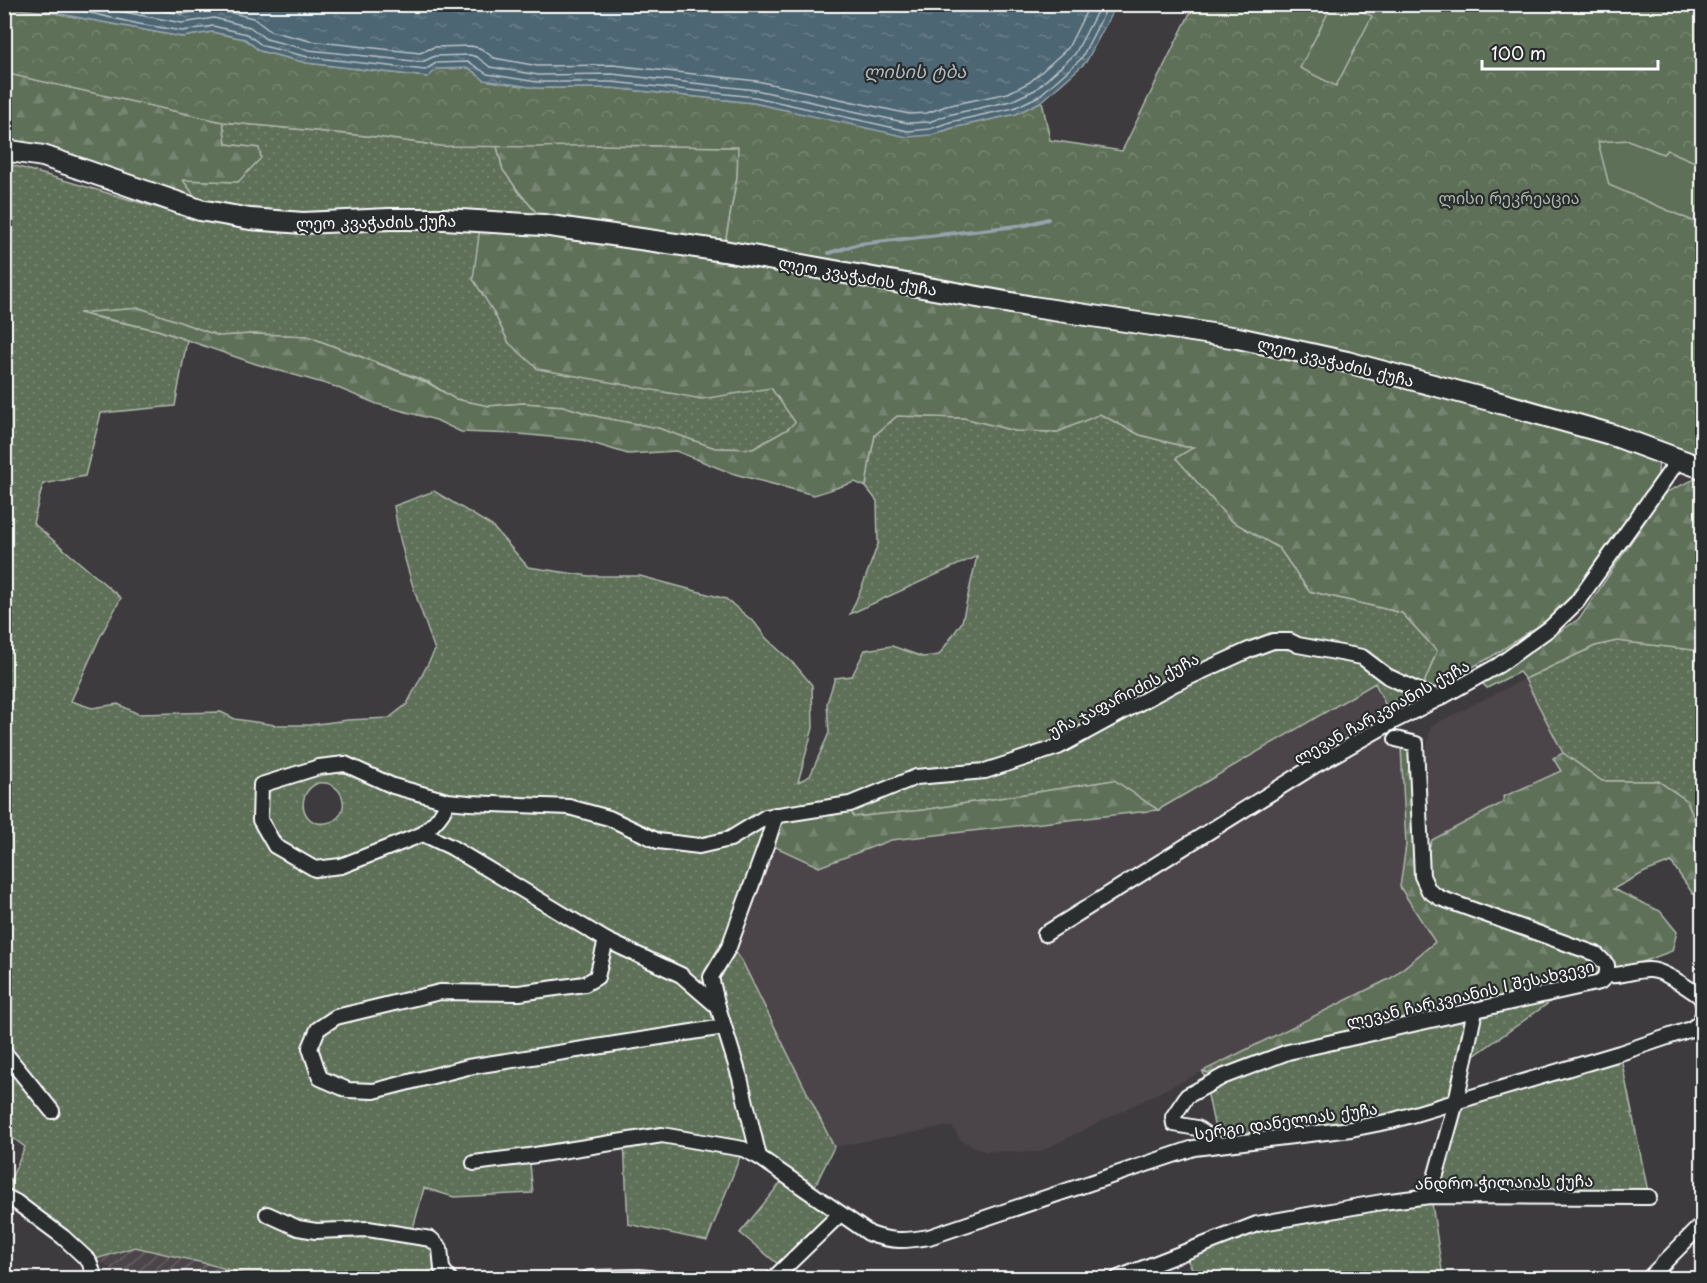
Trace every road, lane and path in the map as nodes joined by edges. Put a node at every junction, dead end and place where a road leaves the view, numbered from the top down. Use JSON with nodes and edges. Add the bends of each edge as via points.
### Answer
{"nodes":[{"id":1,"x":4,"y":150,"type":"edge"},
{"id":2,"x":1679,"y":459,"type":"junction"},
{"id":3,"x":1702,"y":468,"type":"edge"},
{"id":4,"x":1440,"y":698,"type":"junction"},
{"id":5,"x":1396,"y":739,"type":"dead end"},
{"id":6,"x":447,"y":801,"type":"junction"},
{"id":7,"x":776,"y":815,"type":"junction"},
{"id":8,"x":423,"y":834,"type":"junction"},
{"id":9,"x":1045,"y":934,"type":"dead end"},
{"id":10,"x":606,"y":940,"type":"junction"},
{"id":11,"x":1607,"y":975,"type":"junction"},
{"id":12,"x":1702,"y":1001,"type":"edge"},
{"id":13,"x":718,"y":1007,"type":"junction"},
{"id":14,"x":1475,"y":1010,"type":"junction"},
{"id":15,"x":1702,"y":1017,"type":"edge"},
{"id":16,"x":724,"y":1028,"type":"junction"},
{"id":17,"x":4,"y":1052,"type":"edge"},
{"id":18,"x":1456,"y":1102,"type":"junction"},
{"id":19,"x":52,"y":1111,"type":"dead end"},
{"id":20,"x":1218,"y":1144,"type":"junction"},
{"id":21,"x":759,"y":1157,"type":"junction"},
{"id":22,"x":474,"y":1163,"type":"dead end"},
{"id":23,"x":4,"y":1196,"type":"edge"},
{"id":24,"x":1431,"y":1196,"type":"junction"},
{"id":25,"x":1649,"y":1197,"type":"dead end"},
{"id":26,"x":267,"y":1214,"type":"dead end"},
{"id":27,"x":840,"y":1214,"type":"junction"},
{"id":28,"x":1702,"y":1224,"type":"edge"},
{"id":29,"x":95,"y":1278,"type":"edge"},
{"id":30,"x":449,"y":1278,"type":"edge"},
{"id":31,"x":589,"y":1278,"type":"edge"},
{"id":32,"x":651,"y":1278,"type":"edge"},
{"id":33,"x":774,"y":1278,"type":"edge"},
{"id":34,"x":1118,"y":1278,"type":"edge"},
{"id":35,"x":1649,"y":1278,"type":"edge"}],
"edges":[{"from":1,"to":2,"type":"main road","name":"ლეო კვაჭაძის ქუჩა","via":[[43,156],[200,210],[250,219],[303,224],[456,219],[543,225],[724,251],[1033,307],[1238,338],[1493,401],[1610,434]]},
{"from":2,"to":3,"type":"main road","name":"ლეო კვაჭაძის ქუჩა"},
{"from":2,"to":4,"type":"street","name":"ლევან ჩარკვიანის ქუჩა","via":[[1577,602],[1550,628],[1499,665]]},
{"from":4,"to":7,"type":"street","name":"უჩა ჯაფარიძის ქუჩა","via":[[1387,676],[1362,657],[1290,641],[1273,641],[1174,684],[1058,747],[986,771],[916,777],[850,804]]},
{"from":4,"to":9,"type":"street","name":"ლევან ჩარკვიანის ქუჩა","via":[[1314,766]]},
{"from":5,"to":11,"type":"street","name":"ლევან ჩარკვიანის I შესახვევი","via":[[1416,744],[1422,876],[1429,891],[1596,954],[1607,965]]},
{"from":6,"to":7,"type":"street","name":"უჩა ჯაფარიძის ქუჩა","via":[[569,807],[609,818],[658,841],[699,846],[730,839]]},
{"from":6,"to":8,"type":"street","via":[[439,818]]},
{"from":6,"to":8,"type":"street","name":"უჩა ჯაფარიძის ქუჩა","via":[[393,786],[345,764],[319,767],[261,785],[260,820],[275,846],[315,869],[341,866]]},
{"from":7,"to":13,"type":"street","via":[[729,947],[711,977]]},
{"from":8,"to":10,"type":"street"},
{"from":10,"to":13,"type":"street","via":[[681,975]]},
{"from":10,"to":16,"type":"street","via":[[597,977],[585,984],[519,993],[440,992],[336,1017],[318,1029],[310,1048],[320,1078],[348,1090],[374,1091],[468,1067]]},
{"from":11,"to":12,"type":"street","via":[[1651,969],[1678,981]]},
{"from":11,"to":14,"type":"street","name":"ლევან ჩარკვიანის I შესახვევი","via":[[1600,982]]},
{"from":13,"to":16,"type":"street"},
{"from":14,"to":18,"type":"street"},
{"from":14,"to":20,"type":"street","name":"ლევან ჩარკვიანის I შესახვევი","via":[[1288,1052],[1222,1077],[1187,1096],[1173,1117],[1174,1124],[1197,1128]]},
{"from":15,"to":18,"type":"street","name":"სერგი დანელიას ქუჩა","via":[[1691,1029]]},
{"from":16,"to":21,"type":"street"},
{"from":17,"to":19,"type":"street"},
{"from":18,"to":20,"type":"street","name":"სერგი დანელიას ქუჩა","via":[[1352,1130]]},
{"from":18,"to":24,"type":"street"},
{"from":20,"to":27,"type":"street","name":"სერგი დანელიას ქუჩა","via":[[1194,1148],[938,1234],[906,1241],[885,1240],[870,1234]]},
{"from":21,"to":22,"type":"street","name":"სერგი დანელიას ქუჩა","via":[[743,1149],[662,1135]]},
{"from":21,"to":27,"type":"street","name":"სერგი დანელიას ქუჩა"},
{"from":23,"to":29,"type":"street","via":[[81,1253],[89,1261]]},
{"from":24,"to":25,"type":"street","name":"ანდრო ჭილაიას ქუჩა"},
{"from":24,"to":34,"type":"street","name":"ანდრო ჭილაიას ქუჩა","via":[[1257,1224]]},
{"from":26,"to":30,"type":"street","via":[[298,1228],[316,1231],[368,1229],[431,1239],[440,1248],[442,1269]]},
{"from":27,"to":33,"type":"street"},
{"from":28,"to":35,"type":"street"},
{"from":31,"to":32,"type":"street"}]}
